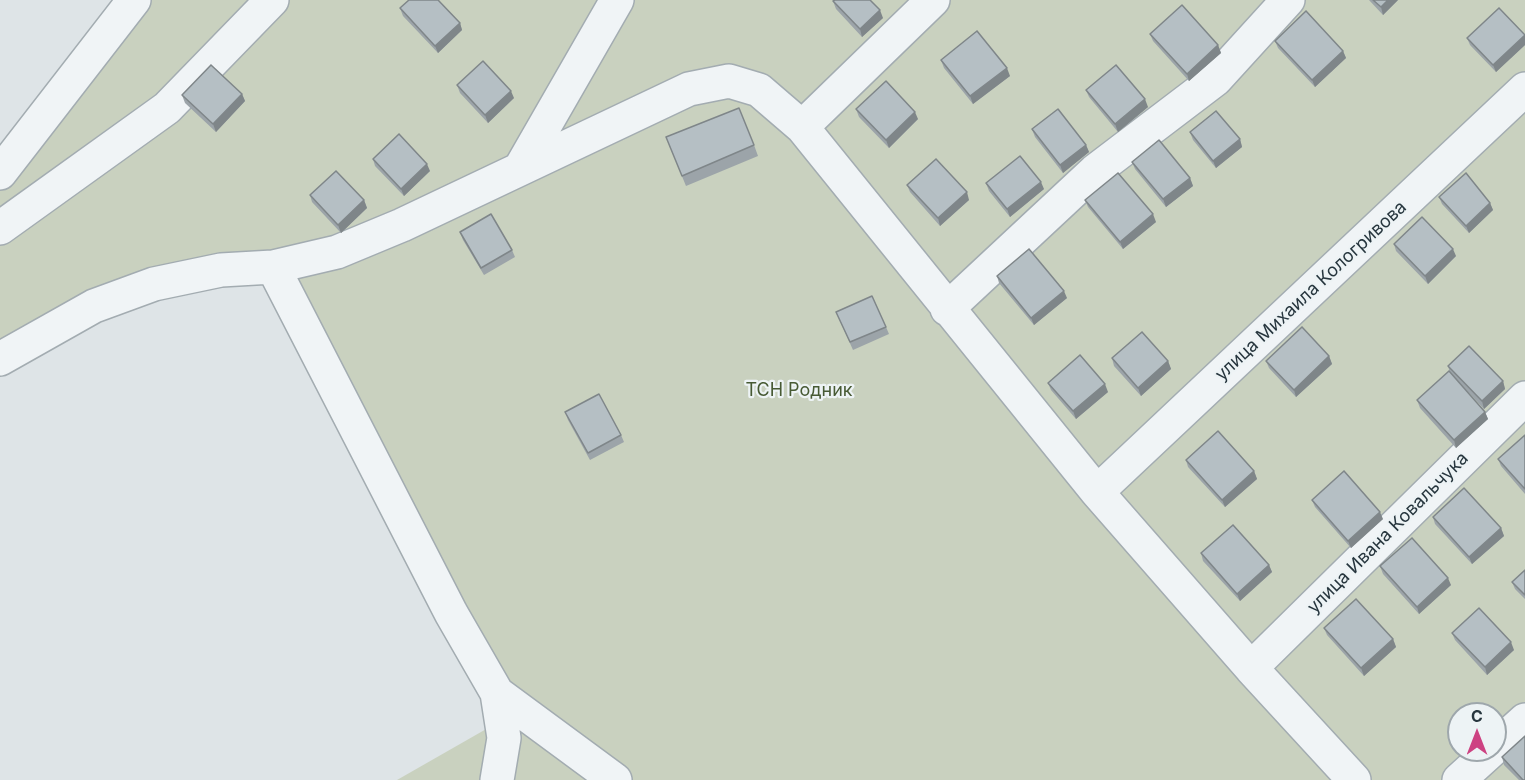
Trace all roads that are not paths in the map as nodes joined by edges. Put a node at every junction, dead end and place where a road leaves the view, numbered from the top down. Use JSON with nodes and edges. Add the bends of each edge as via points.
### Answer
{"nodes":[{"id":1,"x":134,"y":0,"type":"edge"},
{"id":2,"x":272,"y":0,"type":"edge"},
{"id":3,"x":617,"y":0,"type":"edge"},
{"id":4,"x":933,"y":0,"type":"edge"},
{"id":5,"x":1288,"y":0,"type":"edge"},
{"id":6,"x":1525,"y":89,"type":"edge"},
{"id":7,"x":802,"y":128,"type":"junction"},
{"id":8,"x":521,"y":167,"type":"junction"},
{"id":9,"x":0,"y":173,"type":"edge"},
{"id":10,"x":0,"y":228,"type":"edge"},
{"id":11,"x":273,"y":267,"type":"junction"},
{"id":12,"x":947,"y":309,"type":"junction"},
{"id":13,"x":0,"y":359,"type":"edge"},
{"id":14,"x":1525,"y":398,"type":"edge"},
{"id":15,"x":1097,"y":492,"type":"junction"},
{"id":16,"x":1251,"y":668,"type":"junction"},
{"id":17,"x":497,"y":693,"type":"junction"},
{"id":18,"x":1525,"y":720,"type":"edge"},
{"id":19,"x":1507,"y":736,"type":"edge"},
{"id":20,"x":1479,"y":762,"type":"edge"},
{"id":21,"x":497,"y":780,"type":"edge"},
{"id":22,"x":615,"y":780,"type":"edge"},
{"id":23,"x":1354,"y":780,"type":"edge"},
{"id":24,"x":1459,"y":780,"type":"edge"}],
"edges":[{"from":1,"to":9,"type":"street"},
{"from":2,"to":10,"type":"street","via":[[167,108]]},
{"from":3,"to":8,"type":"street"},
{"from":4,"to":7,"type":"street"},
{"from":5,"to":12,"type":"street","via":[[1216,79],[1095,171]]},
{"from":6,"to":15,"type":"street","name":"улица Михаила Кологривова"},
{"from":7,"to":8,"type":"street","via":[[759,90],[729,81],[689,89]]},
{"from":7,"to":12,"type":"street"},
{"from":8,"to":11,"type":"street","via":[[337,252]]},
{"from":11,"to":13,"type":"street","via":[[221,270],[154,284],[94,306]]},
{"from":11,"to":17,"type":"street","via":[[451,613]]},
{"from":12,"to":15,"type":"street"},
{"from":14,"to":16,"type":"street","name":"улица Ивана Ковальчука"},
{"from":15,"to":16,"type":"street"},
{"from":16,"to":23,"type":"street"},
{"from":17,"to":21,"type":"street","via":[[504,738]]},
{"from":17,"to":22,"type":"street"},
{"from":18,"to":19,"type":"street"},
{"from":20,"to":24,"type":"street"}]}
